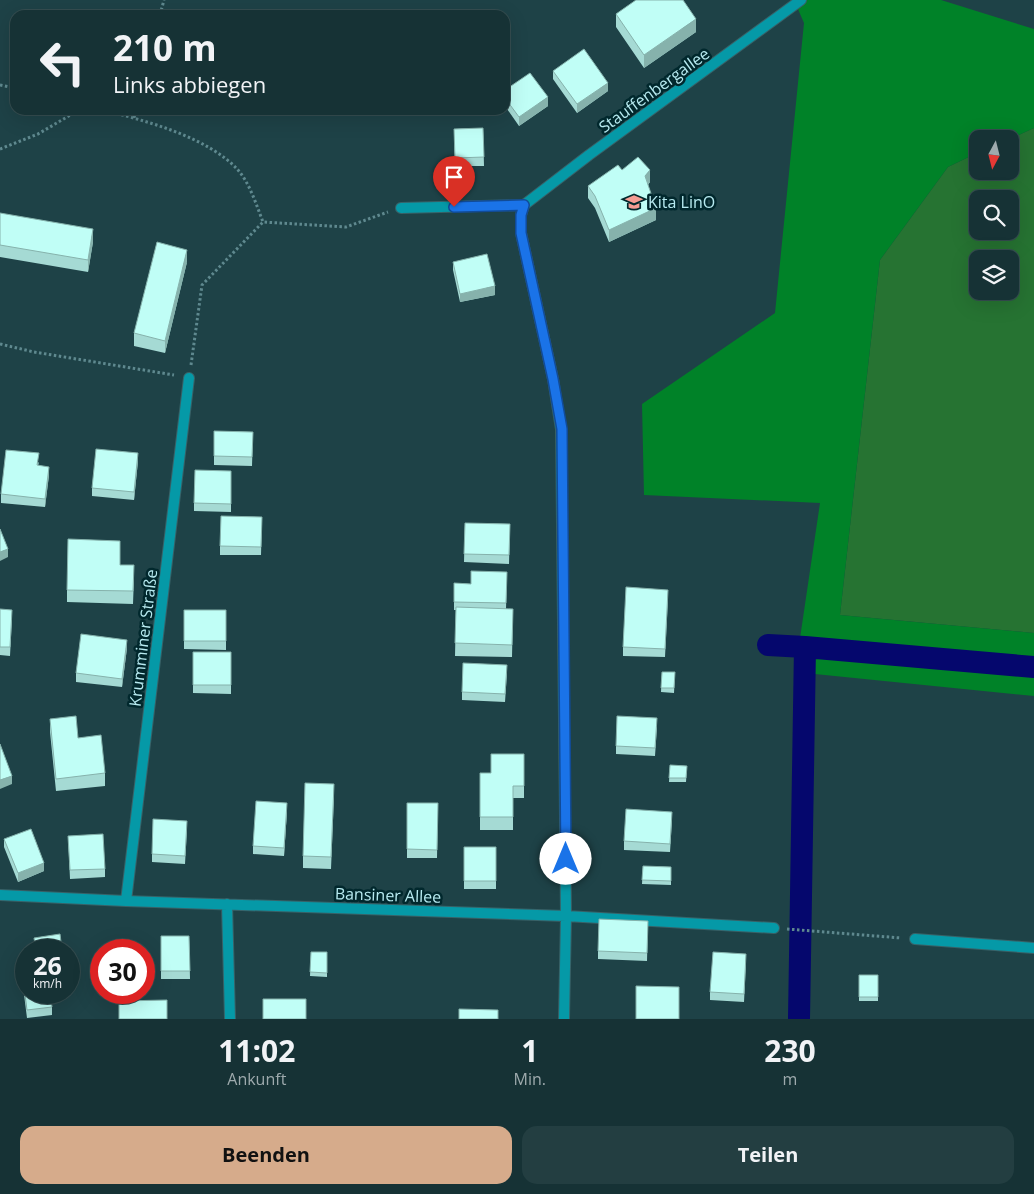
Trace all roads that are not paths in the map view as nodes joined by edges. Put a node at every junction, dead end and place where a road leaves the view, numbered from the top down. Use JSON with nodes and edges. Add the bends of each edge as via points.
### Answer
{"nodes":[{"id":1,"x":802,"y":0,"type":"edge"},
{"id":2,"x":524,"y":205,"type":"junction"},
{"id":3,"x":402,"y":208,"type":"road end"},
{"id":4,"x":189,"y":378,"type":"road end"},
{"id":5,"x":0,"y":895,"type":"edge"},
{"id":6,"x":126,"y":901,"type":"junction"},
{"id":7,"x":227,"y":904,"type":"junction"},
{"id":8,"x":566,"y":916,"type":"junction"},
{"id":9,"x":774,"y":928,"type":"road end"},
{"id":10,"x":915,"y":940,"type":"road end"},
{"id":11,"x":1034,"y":948,"type":"edge"},
{"id":12,"x":230,"y":1019,"type":"edge"},
{"id":13,"x":564,"y":1019,"type":"edge"}],
"edges":[{"from":1,"to":2,"type":"street","name":"Stauffenbergallee"},
{"from":2,"to":3,"type":"street"},
{"from":2,"to":8,"type":"street","via":[[521,233],[562,429]]},
{"from":4,"to":6,"type":"street","name":"Krumminer Straße"},
{"from":5,"to":6,"type":"street","name":"Bansiner Allee"},
{"from":6,"to":7,"type":"street","name":"Bansiner Allee"},
{"from":7,"to":8,"type":"street","name":"Bansiner Allee"},
{"from":7,"to":12,"type":"street"},
{"from":8,"to":9,"type":"street","name":"Bansiner Allee"},
{"from":8,"to":13,"type":"street"},
{"from":10,"to":11,"type":"street"}]}
